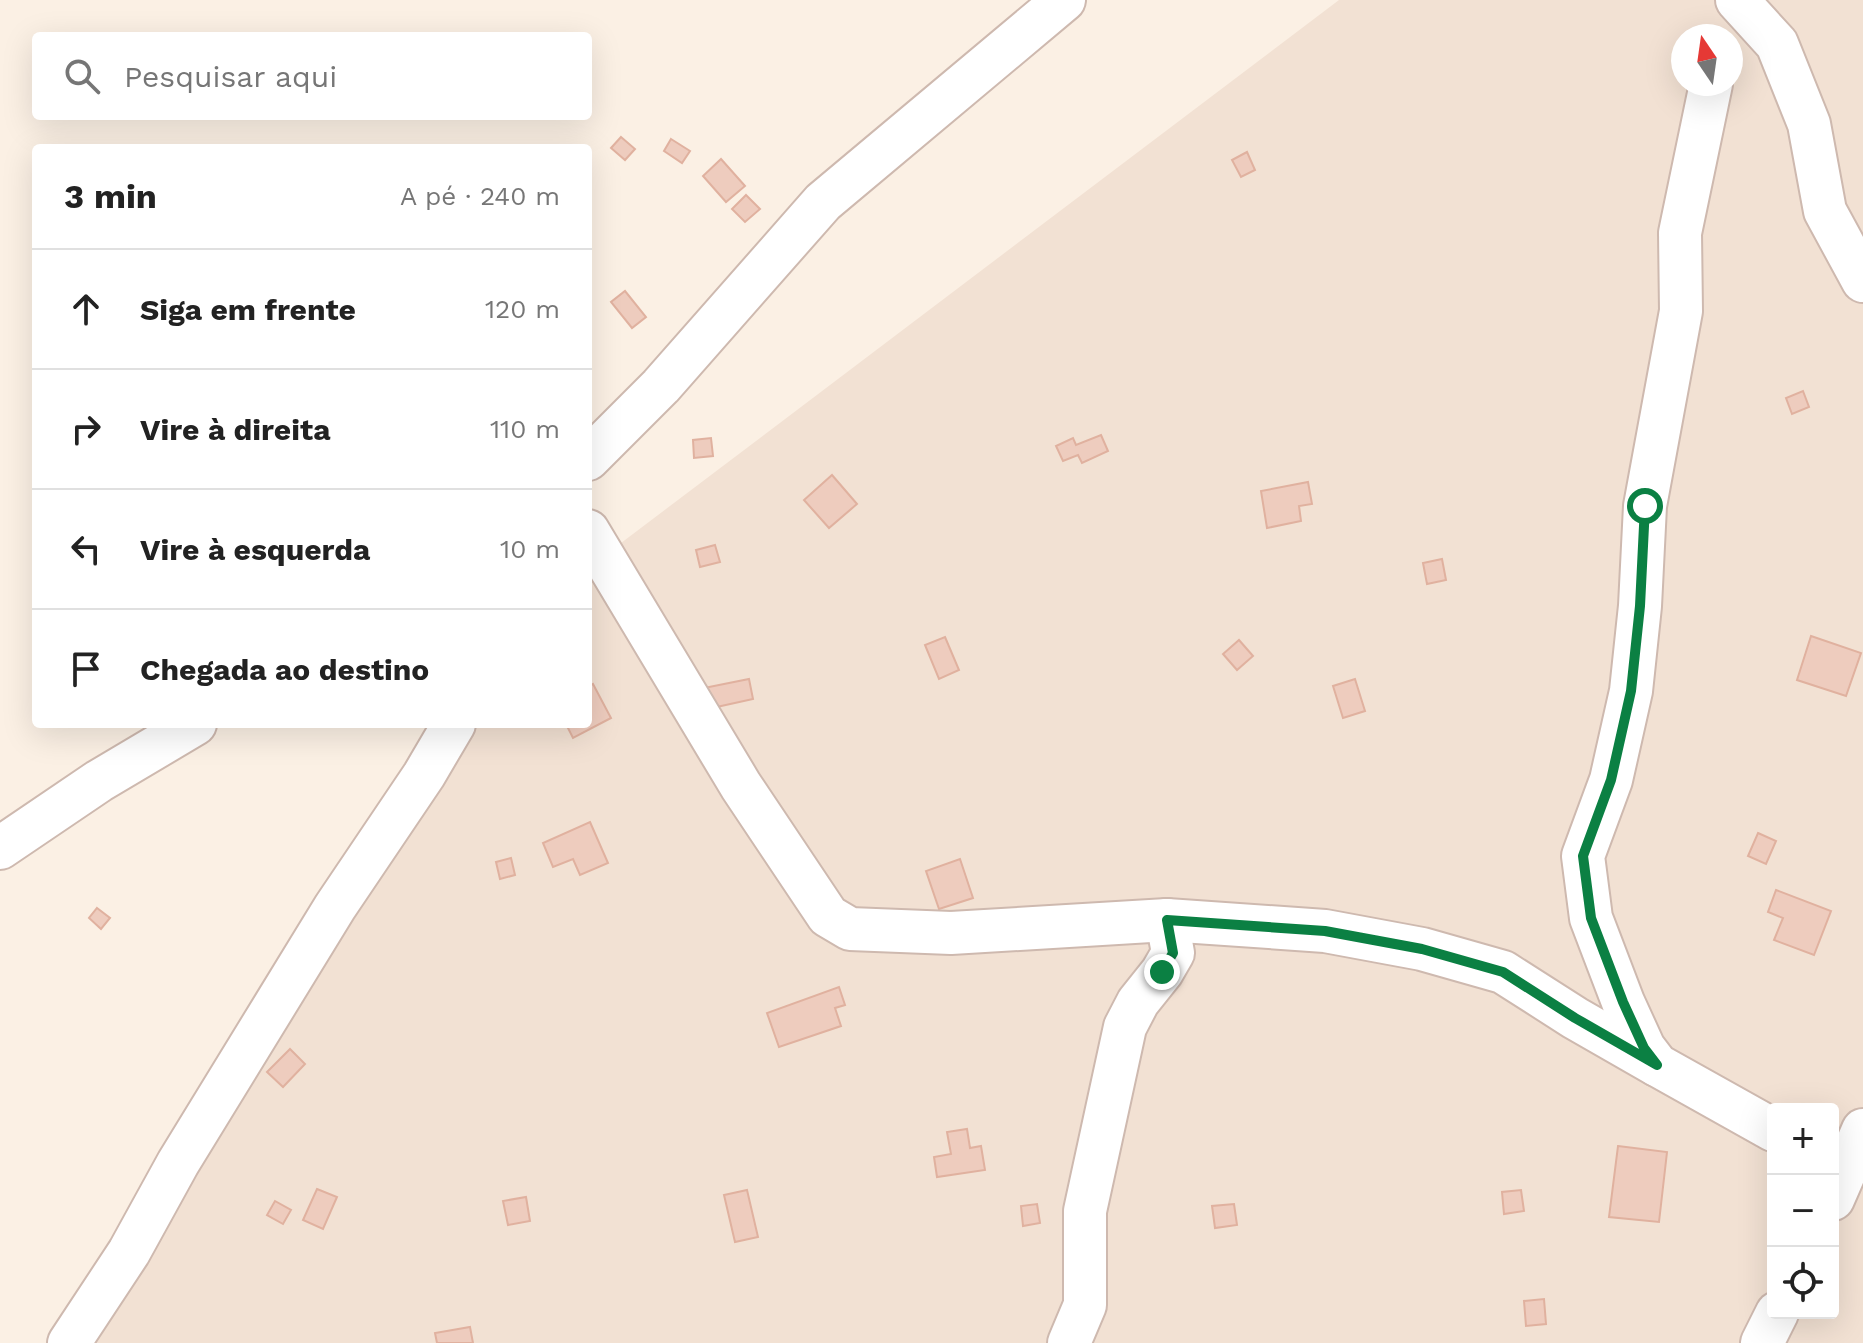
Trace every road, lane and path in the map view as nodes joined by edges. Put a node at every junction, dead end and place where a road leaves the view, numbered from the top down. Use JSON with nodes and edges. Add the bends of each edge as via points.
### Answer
{"nodes":[{"id":1,"x":1064,"y":0,"type":"edge"},
{"id":2,"x":1735,"y":0,"type":"edge"},
{"id":3,"x":1731,"y":24,"type":"edge"},
{"id":4,"x":1709,"y":96,"type":"edge"},
{"id":5,"x":1863,"y":281,"type":"edge"},
{"id":6,"x":592,"y":455,"type":"edge"},
{"id":7,"x":592,"y":538,"type":"edge"},
{"id":8,"x":188,"y":728,"type":"edge"},
{"id":9,"x":452,"y":728,"type":"edge"},
{"id":10,"x":0,"y":848,"type":"edge"},
{"id":11,"x":1167,"y":920,"type":"junction"},
{"id":12,"x":1657,"y":1065,"type":"junction"},
{"id":13,"x":1767,"y":1127,"type":"edge"},
{"id":14,"x":1863,"y":1130,"type":"edge"},
{"id":15,"x":1844,"y":1179,"type":"edge"},
{"id":16,"x":1774,"y":1319,"type":"edge"},
{"id":17,"x":69,"y":1343,"type":"edge"},
{"id":18,"x":1069,"y":1343,"type":"edge"},
{"id":19,"x":1762,"y":1343,"type":"edge"}],
"edges":[{"from":1,"to":6,"type":"street","via":[[823,202],[661,386]]},
{"from":2,"to":3,"type":"street"},
{"from":2,"to":5,"type":"street","via":[[1777,44],[1809,124],[1825,211]]},
{"from":4,"to":12,"type":"street","via":[[1680,233],[1681,311],[1645,506],[1631,691],[1611,780],[1583,856],[1591,918],[1623,1002]]},
{"from":7,"to":11,"type":"street","via":[[741,786],[828,916],[850,929],[951,933]]},
{"from":8,"to":10,"type":"street"},
{"from":9,"to":17,"type":"street","via":[[327,920]]},
{"from":11,"to":12,"type":"street","via":[[1325,931],[1422,949],[1503,972]]},
{"from":11,"to":18,"type":"street","via":[[1173,953],[1125,1027],[1085,1211],[1085,1305]]},
{"from":12,"to":13,"type":"street"},
{"from":14,"to":15,"type":"street"},
{"from":16,"to":19,"type":"street"}]}
